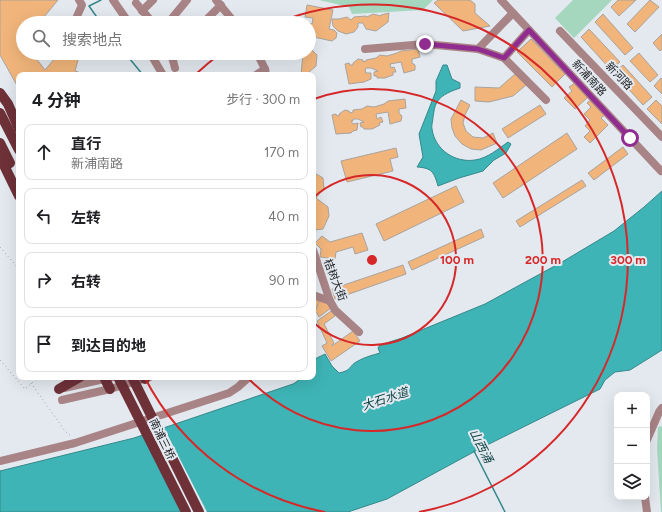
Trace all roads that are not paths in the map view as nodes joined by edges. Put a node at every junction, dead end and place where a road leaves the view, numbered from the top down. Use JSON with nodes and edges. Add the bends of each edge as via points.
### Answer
{"nodes":[{"id":1,"x":79,"y":0,"type":"edge"},
{"id":2,"x":113,"y":0,"type":"edge"},
{"id":3,"x":153,"y":0,"type":"edge"},
{"id":4,"x":187,"y":0,"type":"edge"},
{"id":5,"x":501,"y":0,"type":"edge"},
{"id":6,"x":136,"y":3,"type":"dead end"},
{"id":7,"x":219,"y":3,"type":"edge"},
{"id":8,"x":142,"y":12,"type":"junction"},
{"id":9,"x":513,"y":13,"type":"junction"},
{"id":10,"x":77,"y":16,"type":"edge"},
{"id":11,"x":124,"y":16,"type":"edge"},
{"id":12,"x":146,"y":16,"type":"edge"},
{"id":13,"x":174,"y":16,"type":"edge"},
{"id":14,"x":209,"y":16,"type":"edge"},
{"id":15,"x":229,"y":16,"type":"edge"},
{"id":16,"x":529,"y":30,"type":"junction"},
{"id":17,"x":560,"y":31,"type":"dead end"},
{"id":18,"x":365,"y":49,"type":"dead end"},
{"id":19,"x":478,"y":49,"type":"junction"},
{"id":20,"x":504,"y":58,"type":"junction"},
{"id":21,"x":154,"y":60,"type":"edge"},
{"id":22,"x":173,"y":60,"type":"edge"},
{"id":23,"x":260,"y":60,"type":"edge"},
{"id":24,"x":175,"y":68,"type":"dead end"},
{"id":25,"x":161,"y":72,"type":"edge"},
{"id":26,"x":266,"y":72,"type":"edge"},
{"id":27,"x":0,"y":92,"type":"edge"},
{"id":28,"x":546,"y":100,"type":"dead end"},
{"id":29,"x":0,"y":113,"type":"edge"},
{"id":30,"x":16,"y":122,"type":"edge"},
{"id":31,"x":662,"y":137,"type":"edge"},
{"id":32,"x":0,"y":143,"type":"edge"},
{"id":33,"x":16,"y":144,"type":"edge"},
{"id":34,"x":0,"y":157,"type":"edge"},
{"id":35,"x":662,"y":171,"type":"edge"},
{"id":36,"x":16,"y":175,"type":"edge"},
{"id":37,"x":16,"y":190,"type":"edge"},
{"id":38,"x":316,"y":259,"type":"edge"},
{"id":39,"x":316,"y":296,"type":"edge"},
{"id":40,"x":330,"y":300,"type":"junction"},
{"id":41,"x":358,"y":332,"type":"dead end"},
{"id":42,"x":75,"y":380,"type":"edge"},
{"id":43,"x":98,"y":380,"type":"edge"},
{"id":44,"x":108,"y":380,"type":"edge"},
{"id":45,"x":120,"y":380,"type":"edge"},
{"id":46,"x":133,"y":380,"type":"edge"},
{"id":47,"x":140,"y":380,"type":"edge"},
{"id":48,"x":246,"y":380,"type":"edge"},
{"id":49,"x":59,"y":389,"type":"joint"},
{"id":50,"x":110,"y":389,"type":"junction"},
{"id":51,"x":62,"y":400,"type":"dead end"},
{"id":52,"x":661,"y":411,"type":"edge"},
{"id":53,"x":650,"y":434,"type":"edge"},
{"id":54,"x":0,"y":461,"type":"edge"},
{"id":55,"x":645,"y":500,"type":"edge"},
{"id":56,"x":186,"y":512,"type":"edge"},
{"id":57,"x":199,"y":512,"type":"edge"},
{"id":58,"x":647,"y":512,"type":"edge"}],
"edges":[{"from":1,"to":10,"type":"street","via":[[82,5]]},
{"from":2,"to":11,"type":"street"},
{"from":3,"to":8,"type":"street"},
{"from":4,"to":13,"type":"street"},
{"from":5,"to":9,"type":"street","name":"新浦南路"},
{"from":6,"to":8,"type":"street"},
{"from":7,"to":14,"type":"street"},
{"from":7,"to":15,"type":"street"},
{"from":8,"to":12,"type":"street"},
{"from":9,"to":16,"type":"street","name":"新浦南路"},
{"from":9,"to":19,"type":"street"},
{"from":16,"to":20,"type":"street"},
{"from":16,"to":35,"type":"street","name":"新浦南路"},
{"from":17,"to":31,"type":"street","name":"新河路"},
{"from":18,"to":19,"type":"street","via":[[425,44]]},
{"from":19,"to":20,"type":"street"},
{"from":20,"to":28,"type":"street"},
{"from":21,"to":25,"type":"street"},
{"from":22,"to":24,"type":"street"},
{"from":23,"to":26,"type":"street"},
{"from":27,"to":30,"type":"main road"},
{"from":29,"to":33,"type":"main road"},
{"from":32,"to":36,"type":"main road"},
{"from":34,"to":37,"type":"main road"},
{"from":38,"to":40,"type":"street","name":"桔树大街"},
{"from":39,"to":40,"type":"street"},
{"from":40,"to":41,"type":"street","name":"桔树大街","via":[[335,310]]},
{"from":42,"to":49,"type":"main road"},
{"from":43,"to":49,"type":"street"},
{"from":44,"to":50,"type":"main road"},
{"from":45,"to":56,"type":"main road","name":"南浦三桥"},
{"from":46,"to":57,"type":"main road","name":"南浦三桥"},
{"from":47,"to":50,"type":"street"},
{"from":48,"to":54,"type":"street","via":[[229,393],[81,440]]},
{"from":50,"to":51,"type":"street"},
{"from":52,"to":53,"type":"street"},
{"from":55,"to":58,"type":"street"}]}
